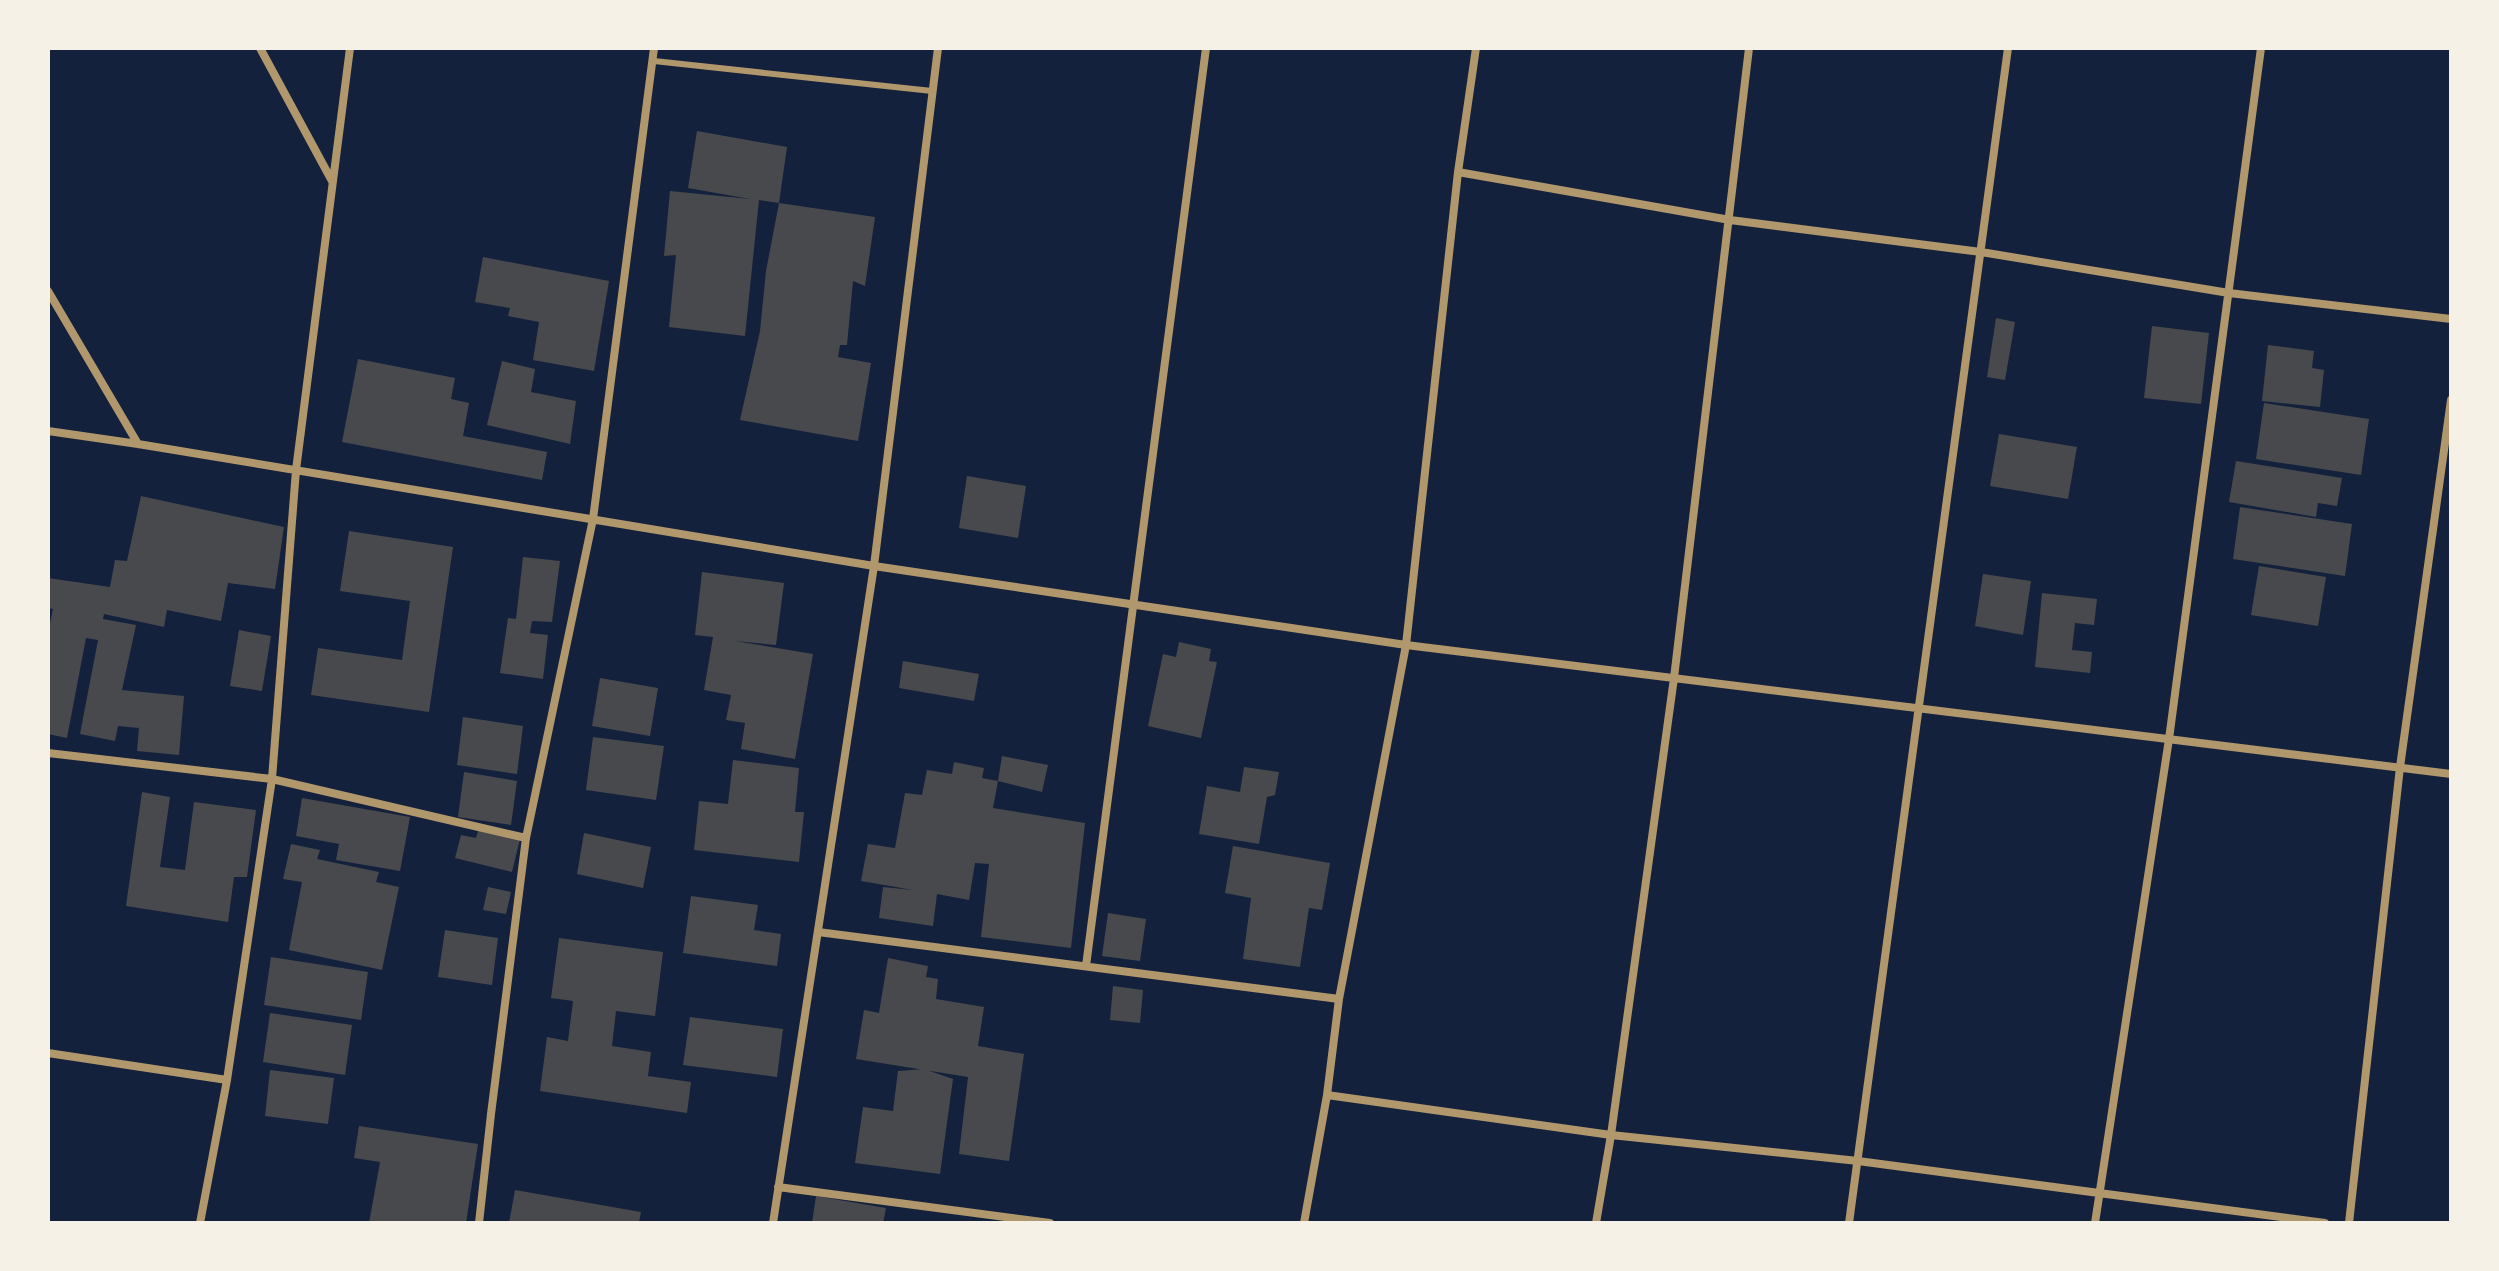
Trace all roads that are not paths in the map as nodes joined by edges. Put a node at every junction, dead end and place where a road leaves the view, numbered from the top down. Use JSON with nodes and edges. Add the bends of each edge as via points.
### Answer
{"nodes":[{"id":1,"x":260,"y":48,"type":"edge"},
{"id":2,"x":350,"y":48,"type":"edge"},
{"id":3,"x":654,"y":48,"type":"edge"},
{"id":4,"x":938,"y":48,"type":"edge"},
{"id":5,"x":1206,"y":48,"type":"edge"},
{"id":6,"x":1476,"y":48,"type":"edge"},
{"id":7,"x":1749,"y":48,"type":"edge"},
{"id":8,"x":2008,"y":48,"type":"edge"},
{"id":9,"x":2261,"y":48,"type":"edge"},
{"id":10,"x":654,"y":61,"type":"junction"},
{"id":11,"x":932,"y":91,"type":"junction"},
{"id":12,"x":1458,"y":172,"type":"junction"},
{"id":13,"x":332,"y":182,"type":"junction"},
{"id":14,"x":1730,"y":220,"type":"junction"},
{"id":15,"x":1981,"y":252,"type":"junction"},
{"id":16,"x":48,"y":291,"type":"edge"},
{"id":17,"x":2229,"y":293,"type":"junction"},
{"id":18,"x":2451,"y":319,"type":"edge"},
{"id":19,"x":2451,"y":400,"type":"edge"},
{"id":20,"x":48,"y":431,"type":"edge"},
{"id":21,"x":138,"y":444,"type":"junction"},
{"id":22,"x":296,"y":470,"type":"junction"},
{"id":23,"x":593,"y":519,"type":"junction"},
{"id":24,"x":874,"y":566,"type":"junction"},
{"id":25,"x":1132,"y":604,"type":"junction"},
{"id":26,"x":1406,"y":645,"type":"junction"},
{"id":27,"x":1674,"y":678,"type":"junction"},
{"id":28,"x":1920,"y":708,"type":"junction"},
{"id":29,"x":2169,"y":739,"type":"junction"},
{"id":30,"x":48,"y":753,"type":"edge"},
{"id":31,"x":2400,"y":767,"type":"junction"},
{"id":32,"x":2451,"y":774,"type":"edge"},
{"id":33,"x":272,"y":779,"type":"junction"},
{"id":34,"x":526,"y":838,"type":"junction"},
{"id":35,"x":818,"y":932,"type":"junction"},
{"id":36,"x":1086,"y":966,"type":"junction"},
{"id":37,"x":1339,"y":999,"type":"junction"},
{"id":38,"x":48,"y":1053,"type":"edge"},
{"id":39,"x":227,"y":1080,"type":"junction"},
{"id":40,"x":1327,"y":1095,"type":"junction"},
{"id":41,"x":1611,"y":1135,"type":"junction"},
{"id":42,"x":1858,"y":1161,"type":"junction"},
{"id":43,"x":778,"y":1187,"type":"junction"},
{"id":44,"x":2099,"y":1194,"type":"junction"},
{"id":45,"x":200,"y":1223,"type":"edge"},
{"id":46,"x":479,"y":1223,"type":"edge"},
{"id":47,"x":773,"y":1223,"type":"edge"},
{"id":48,"x":1050,"y":1223,"type":"edge"},
{"id":49,"x":1304,"y":1223,"type":"edge"},
{"id":50,"x":1596,"y":1223,"type":"edge"},
{"id":51,"x":1849,"y":1223,"type":"edge"},
{"id":52,"x":2095,"y":1223,"type":"edge"},
{"id":53,"x":2325,"y":1223,"type":"edge"},
{"id":54,"x":2349,"y":1223,"type":"edge"}],
"edges":[{"from":1,"to":13,"type":"street"},
{"from":2,"to":13,"type":"street"},
{"from":3,"to":10,"type":"street"},
{"from":4,"to":11,"type":"street"},
{"from":5,"to":25,"type":"street"},
{"from":6,"to":12,"type":"street"},
{"from":7,"to":14,"type":"street"},
{"from":8,"to":15,"type":"street"},
{"from":9,"to":17,"type":"street"},
{"from":10,"to":11,"type":"lane"},
{"from":10,"to":23,"type":"street"},
{"from":11,"to":24,"type":"street"},
{"from":12,"to":14,"type":"street"},
{"from":12,"to":26,"type":"street"},
{"from":13,"to":22,"type":"street"},
{"from":14,"to":15,"type":"street"},
{"from":14,"to":27,"type":"street"},
{"from":15,"to":17,"type":"street"},
{"from":15,"to":28,"type":"street"},
{"from":16,"to":21,"type":"street"},
{"from":17,"to":18,"type":"street"},
{"from":17,"to":29,"type":"street"},
{"from":19,"to":31,"type":"street"},
{"from":20,"to":21,"type":"street"},
{"from":21,"to":22,"type":"street"},
{"from":22,"to":23,"type":"street"},
{"from":22,"to":33,"type":"street"},
{"from":23,"to":24,"type":"street"},
{"from":23,"to":34,"type":"street"},
{"from":24,"to":25,"type":"street"},
{"from":24,"to":35,"type":"street"},
{"from":25,"to":26,"type":"street"},
{"from":25,"to":36,"type":"street"},
{"from":26,"to":27,"type":"street"},
{"from":26,"to":37,"type":"street"},
{"from":27,"to":28,"type":"street"},
{"from":27,"to":41,"type":"street"},
{"from":28,"to":29,"type":"street"},
{"from":28,"to":42,"type":"street"},
{"from":29,"to":31,"type":"street"},
{"from":29,"to":44,"type":"street"},
{"from":30,"to":33,"type":"street"},
{"from":31,"to":32,"type":"street"},
{"from":31,"to":54,"type":"street"},
{"from":33,"to":34,"type":"street"},
{"from":33,"to":39,"type":"street"},
{"from":34,"to":46,"type":"street"},
{"from":35,"to":36,"type":"street"},
{"from":35,"to":43,"type":"street"},
{"from":36,"to":37,"type":"street"},
{"from":37,"to":40,"type":"street"},
{"from":38,"to":39,"type":"street"},
{"from":39,"to":45,"type":"street"},
{"from":40,"to":41,"type":"street"},
{"from":40,"to":49,"type":"street"},
{"from":41,"to":42,"type":"street"},
{"from":41,"to":50,"type":"street"},
{"from":42,"to":44,"type":"street"},
{"from":42,"to":51,"type":"street"},
{"from":43,"to":47,"type":"street"},
{"from":43,"to":48,"type":"street"},
{"from":44,"to":52,"type":"street"},
{"from":44,"to":53,"type":"street"}]}
